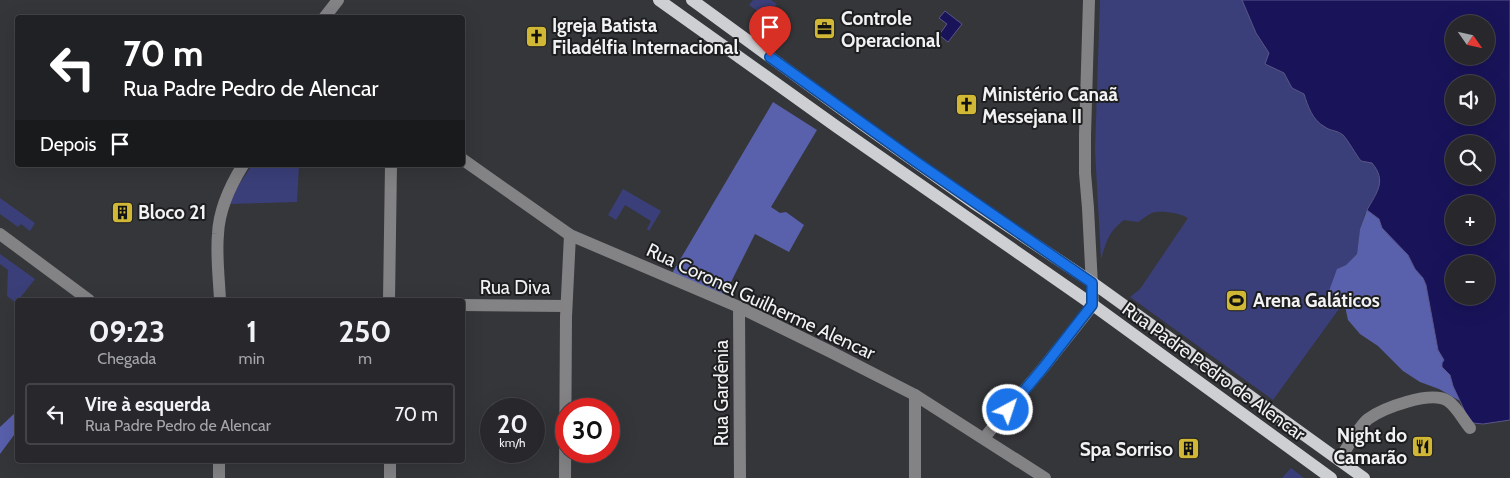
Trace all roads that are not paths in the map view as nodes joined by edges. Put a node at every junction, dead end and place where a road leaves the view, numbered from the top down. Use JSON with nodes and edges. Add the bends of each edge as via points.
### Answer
{"nodes":[{"id":1,"x":338,"y":0,"type":"edge"},
{"id":2,"x":659,"y":0,"type":"edge"},
{"id":3,"x":692,"y":0,"type":"edge"},
{"id":4,"x":1090,"y":0,"type":"edge"},
{"id":5,"x":326,"y":15,"type":"edge"},
{"id":6,"x":732,"y":29,"type":"junction"},
{"id":7,"x":721,"y":44,"type":"junction"},
{"id":8,"x":465,"y":161,"type":"edge"},
{"id":9,"x":242,"y":167,"type":"edge"},
{"id":10,"x":391,"y":167,"type":"edge"},
{"id":11,"x":0,"y":234,"type":"edge"},
{"id":12,"x":570,"y":235,"type":"junction"},
{"id":13,"x":1092,"y":283,"type":"junction"},
{"id":14,"x":85,"y":298,"type":"edge"},
{"id":15,"x":220,"y":298,"type":"edge"},
{"id":16,"x":389,"y":298,"type":"edge"},
{"id":17,"x":465,"y":305,"type":"edge"},
{"id":18,"x":1092,"y":305,"type":"junction"},
{"id":19,"x":566,"y":306,"type":"junction"},
{"id":20,"x":739,"y":308,"type":"junction"},
{"id":21,"x":915,"y":395,"type":"junction"},
{"id":22,"x":1470,"y":428,"type":"dead end"},
{"id":23,"x":984,"y":438,"type":"junction"},
{"id":24,"x":1339,"y":460,"type":"junction"},
{"id":25,"x":219,"y":463,"type":"edge"},
{"id":26,"x":390,"y":463,"type":"edge"},
{"id":27,"x":219,"y":478,"type":"edge"},
{"id":28,"x":390,"y":478,"type":"edge"},
{"id":29,"x":565,"y":478,"type":"edge"},
{"id":30,"x":740,"y":478,"type":"edge"},
{"id":31,"x":915,"y":478,"type":"edge"},
{"id":32,"x":1045,"y":478,"type":"edge"},
{"id":33,"x":1331,"y":478,"type":"edge"},
{"id":34,"x":1364,"y":478,"type":"edge"}],
"edges":[{"from":1,"to":5,"type":"street"},
{"from":2,"to":7,"type":"main road","name":"Rua Padre Pedro de Alencar"},
{"from":3,"to":6,"type":"main road","name":"Rua Padre Pedro de Alencar"},
{"from":4,"to":13,"type":"street","via":[[1085,173]]},
{"from":6,"to":7,"type":"main road"},
{"from":6,"to":13,"type":"main road","name":"Rua Padre Pedro de Alencar","via":[[900,151]]},
{"from":7,"to":18,"type":"main road","name":"Rua Padre Pedro de Alencar"},
{"from":8,"to":12,"type":"street","name":"Rua Coronel Guilherme Alencar"},
{"from":9,"to":15,"type":"street","via":[[230,186],[218,233]]},
{"from":10,"to":16,"type":"street"},
{"from":11,"to":14,"type":"street"},
{"from":12,"to":19,"type":"street"},
{"from":12,"to":20,"type":"street","name":"Rua Coronel Guilherme Alencar"},
{"from":13,"to":18,"type":"street"},
{"from":13,"to":24,"type":"main road","name":"Rua Padre Pedro de Alencar"},
{"from":17,"to":19,"type":"street","name":"Rua Diva"},
{"from":18,"to":23,"type":"street"},
{"from":18,"to":33,"type":"main road","name":"Rua Padre Pedro de Alencar"},
{"from":19,"to":29,"type":"street"},
{"from":20,"to":21,"type":"street","name":"Rua Coronel Guilherme Alencar"},
{"from":20,"to":30,"type":"street","name":"Rua Gardênia"},
{"from":21,"to":23,"type":"street","name":"Rua Coronel Guilherme Alencar"},
{"from":21,"to":31,"type":"street"},
{"from":22,"to":24,"type":"street","via":[[1447,400],[1430,397],[1391,406],[1367,420]]},
{"from":23,"to":32,"type":"street","name":"Rua Coronel Guilherme Alencar"},
{"from":24,"to":34,"type":"main road","name":"Rua Padre Pedro de Alencar"},
{"from":25,"to":27,"type":"street"},
{"from":26,"to":28,"type":"street"}]}
